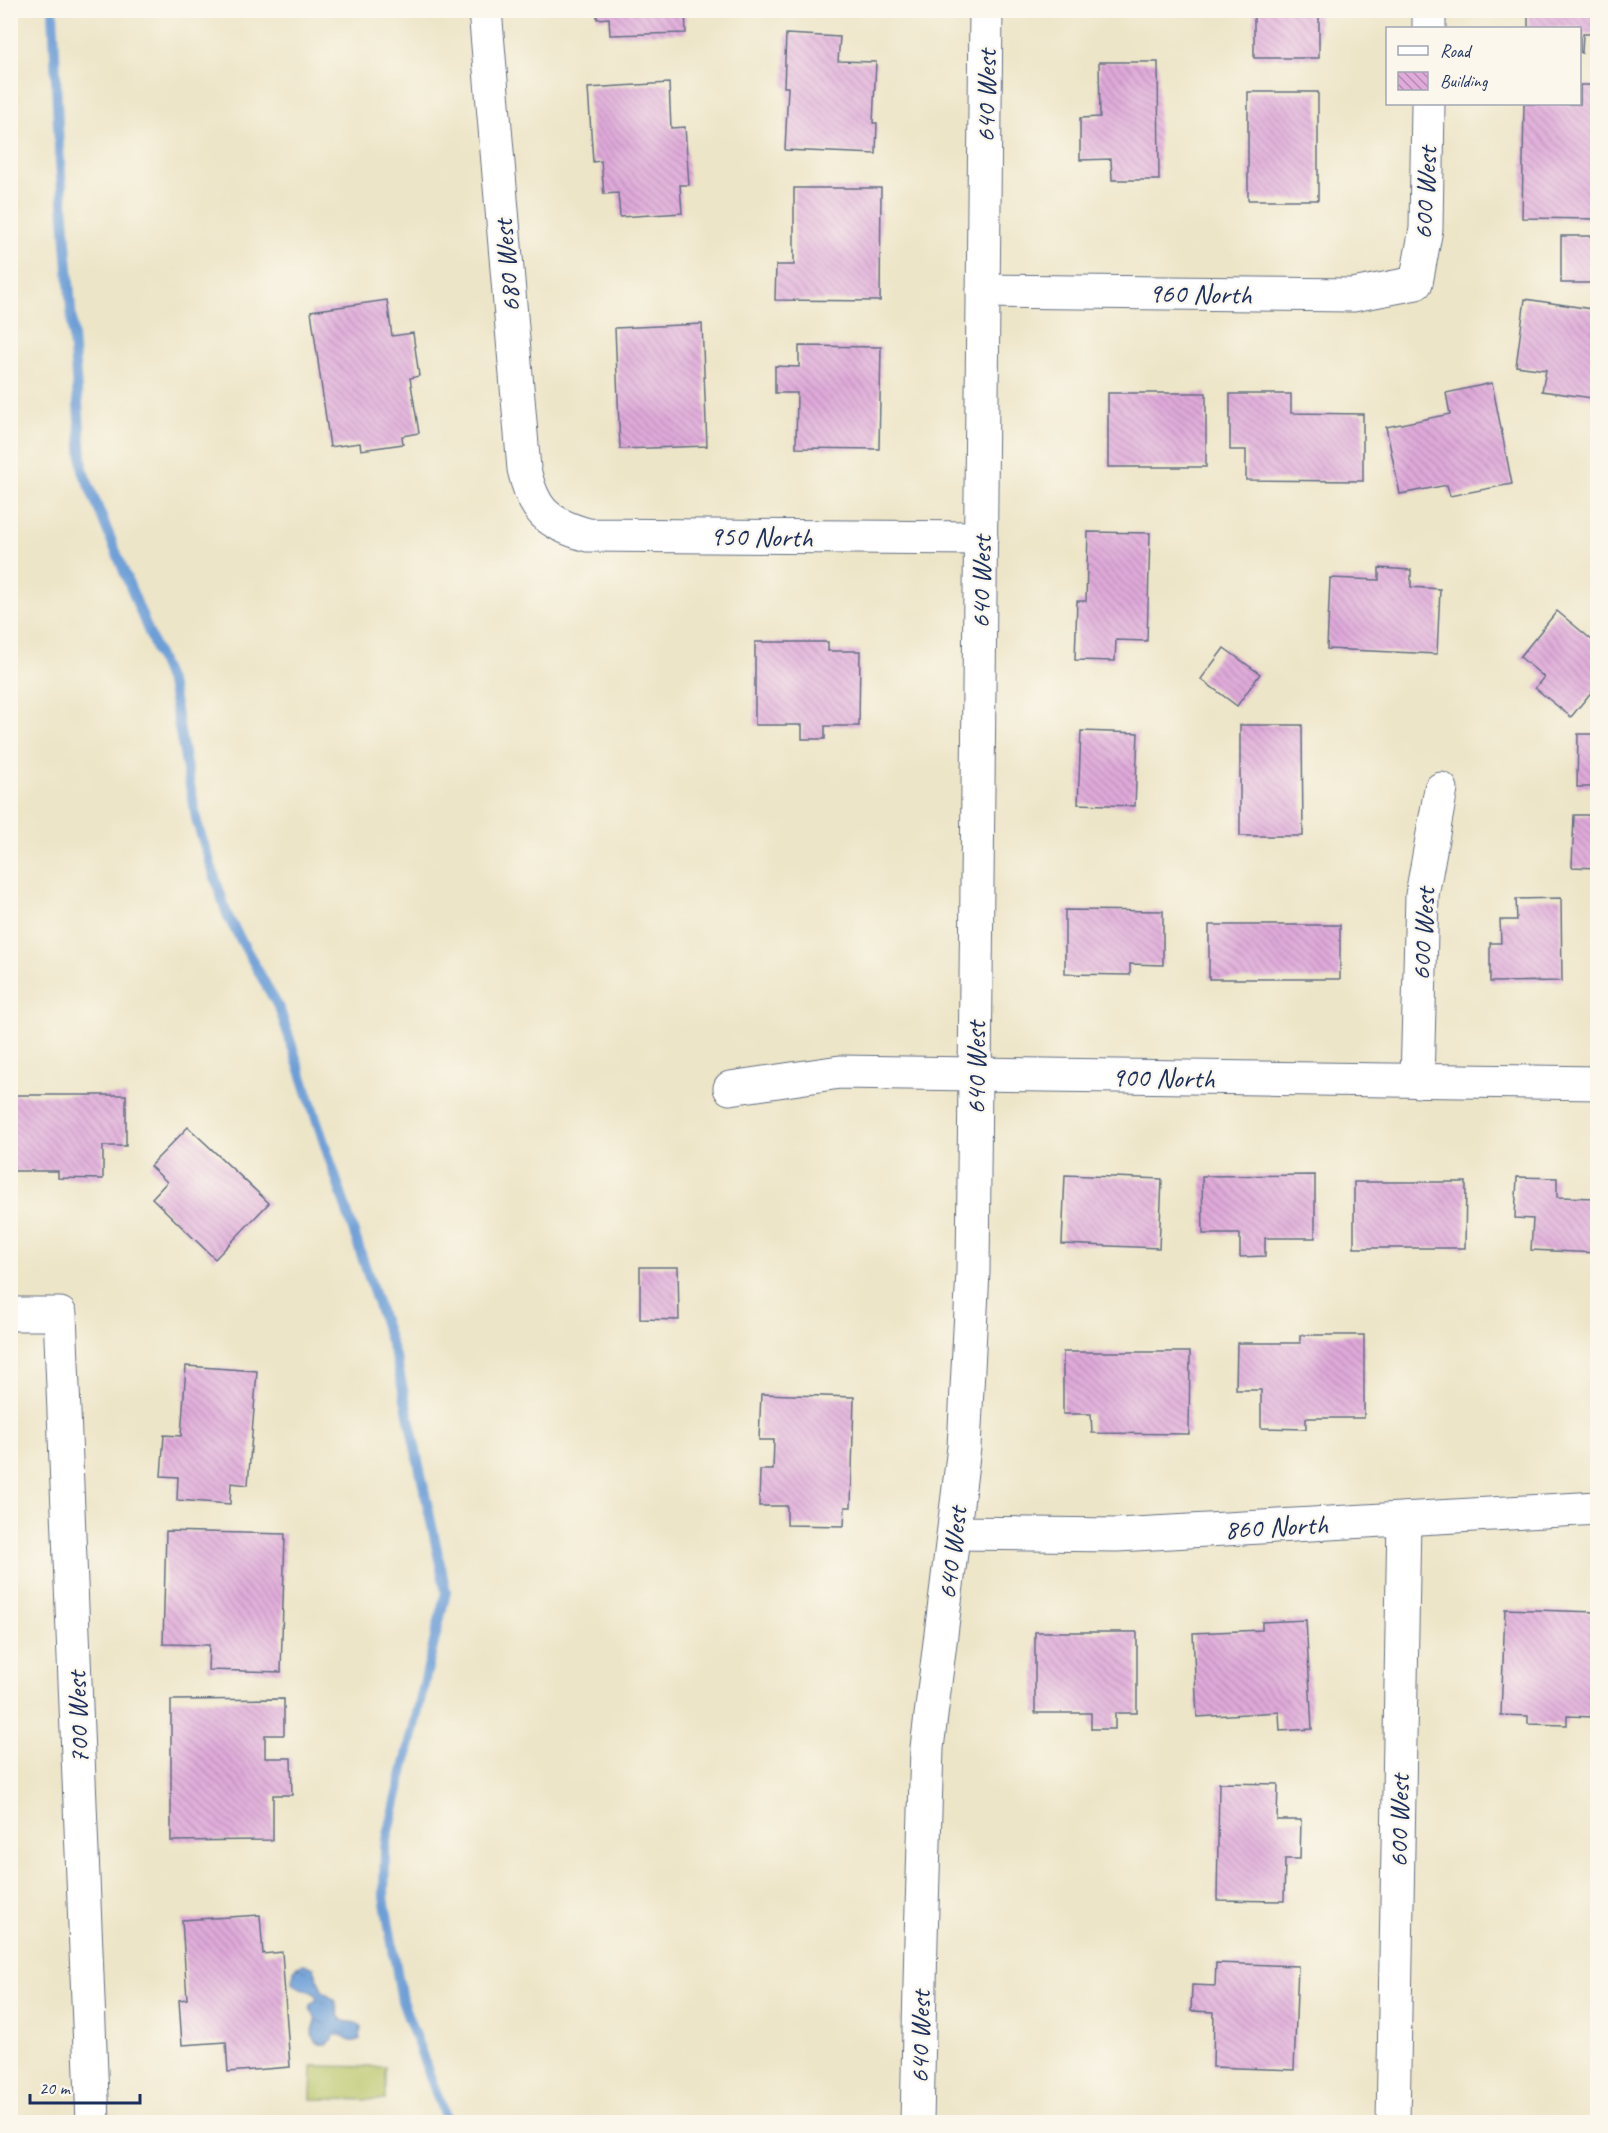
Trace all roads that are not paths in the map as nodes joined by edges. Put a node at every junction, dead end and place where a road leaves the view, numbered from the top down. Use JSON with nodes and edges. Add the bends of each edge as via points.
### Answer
{"nodes":[{"id":1,"x":485,"y":10,"type":"edge"},
{"id":2,"x":986,"y":10,"type":"edge"},
{"id":3,"x":1429,"y":10,"type":"edge"},
{"id":4,"x":1429,"y":27,"type":"edge"},
{"id":5,"x":1428,"y":105,"type":"edge"},
{"id":6,"x":1416,"y":283,"type":"joint"},
{"id":7,"x":983,"y":291,"type":"junction"},
{"id":8,"x":546,"y":516,"type":"joint"},
{"id":9,"x":981,"y":538,"type":"junction"},
{"id":10,"x":1442,"y":789,"type":"dead end"},
{"id":11,"x":975,"y":1074,"type":"junction"},
{"id":12,"x":1417,"y":1081,"type":"junction"},
{"id":13,"x":1598,"y":1083,"type":"edge"},
{"id":14,"x":730,"y":1088,"type":"dead end"},
{"id":15,"x":10,"y":1314,"type":"edge"},
{"id":16,"x":1598,"y":1508,"type":"edge"},
{"id":17,"x":1404,"y":1519,"type":"junction"},
{"id":18,"x":955,"y":1533,"type":"junction"},
{"id":19,"x":93,"y":2122,"type":"edge"},
{"id":20,"x":917,"y":2122,"type":"edge"},
{"id":21,"x":1393,"y":2122,"type":"edge"}],
"edges":[{"from":1,"to":8,"type":"street","name":"680 West","via":[[524,469],[535,503]]},
{"from":2,"to":7,"type":"street","name":"640 West"},
{"from":3,"to":4,"type":"street"},
{"from":5,"to":6,"type":"street","name":"600 West","via":[[1426,229]]},
{"from":6,"to":7,"type":"street","name":"960 North","via":[[1353,295]]},
{"from":7,"to":9,"type":"street","name":"640 West"},
{"from":8,"to":9,"type":"street","name":"950 North","via":[[565,529],[588,534]]},
{"from":9,"to":11,"type":"street","name":"640 West"},
{"from":10,"to":12,"type":"street","name":"600 West","via":[[1422,895]]},
{"from":11,"to":12,"type":"street","name":"900 North"},
{"from":11,"to":14,"type":"street","name":"900 North","via":[[840,1071]]},
{"from":11,"to":18,"type":"street","name":"640 West","via":[[967,1411]]},
{"from":12,"to":13,"type":"street","name":"900 North"},
{"from":15,"to":19,"type":"street","name":"700 West","via":[[60,1314]]},
{"from":16,"to":17,"type":"street","name":"860 North"},
{"from":17,"to":18,"type":"street","name":"860 North","via":[[1117,1535]]},
{"from":17,"to":21,"type":"street","name":"600 West"},
{"from":18,"to":20,"type":"street","name":"640 West","via":[[927,1748]]}]}
